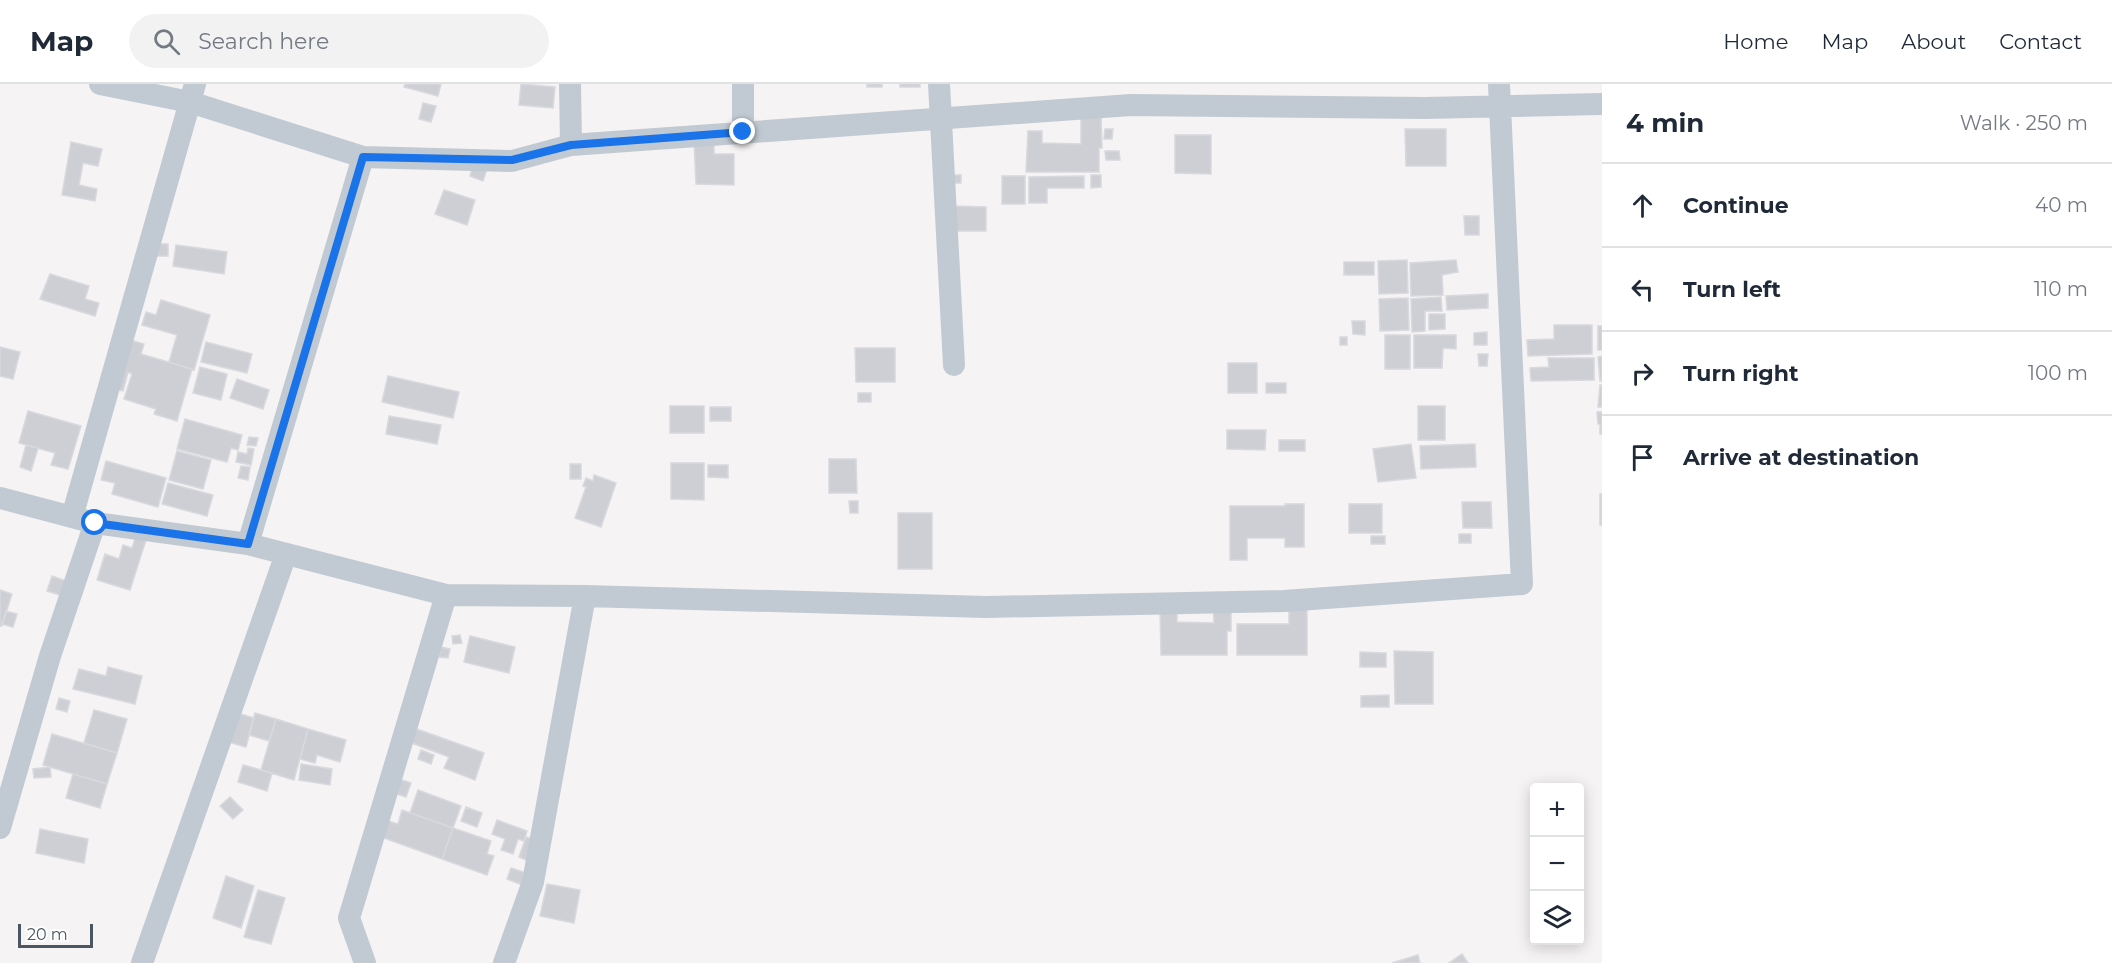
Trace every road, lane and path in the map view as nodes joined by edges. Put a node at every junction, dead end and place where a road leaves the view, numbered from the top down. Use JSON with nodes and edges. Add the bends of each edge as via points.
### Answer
{"nodes":[{"id":1,"x":100,"y":84,"type":"edge"},
{"id":2,"x":570,"y":84,"type":"edge"},
{"id":3,"x":743,"y":84,"type":"edge"},
{"id":4,"x":939,"y":84,"type":"edge"},
{"id":5,"x":193,"y":93,"type":"edge"},
{"id":6,"x":1499,"y":95,"type":"edge"},
{"id":7,"x":1602,"y":104,"type":"edge"},
{"id":8,"x":940,"y":118,"type":"junction"},
{"id":9,"x":743,"y":132,"type":"junction"},
{"id":10,"x":571,"y":145,"type":"junction"},
{"id":11,"x":363,"y":157,"type":"junction"},
{"id":12,"x":954,"y":365,"type":"dead end"},
{"id":13,"x":0,"y":498,"type":"edge"},
{"id":14,"x":72,"y":517,"type":"junction"},
{"id":15,"x":95,"y":523,"type":"junction"},
{"id":16,"x":248,"y":544,"type":"junction"},
{"id":17,"x":286,"y":554,"type":"junction"},
{"id":18,"x":446,"y":595,"type":"junction"},
{"id":19,"x":585,"y":596,"type":"junction"},
{"id":20,"x":0,"y":828,"type":"edge"},
{"id":21,"x":142,"y":963,"type":"edge"},
{"id":22,"x":365,"y":963,"type":"edge"},
{"id":23,"x":504,"y":963,"type":"edge"}],
"edges":[{"from":1,"to":5,"type":"street"},
{"from":2,"to":10,"type":"street"},
{"from":3,"to":9,"type":"street"},
{"from":4,"to":8,"type":"street"},
{"from":5,"to":11,"type":"street"},
{"from":5,"to":14,"type":"street"},
{"from":6,"to":7,"type":"street"},
{"from":6,"to":8,"type":"street","via":[[1425,108],[1131,105]]},
{"from":6,"to":19,"type":"street","via":[[1522,584],[1284,601],[986,607]]},
{"from":8,"to":9,"type":"street"},
{"from":8,"to":12,"type":"street"},
{"from":9,"to":10,"type":"street"},
{"from":10,"to":11,"type":"street","via":[[512,160]]},
{"from":11,"to":16,"type":"street"},
{"from":13,"to":14,"type":"street"},
{"from":14,"to":15,"type":"street"},
{"from":15,"to":16,"type":"street"},
{"from":15,"to":20,"type":"street","via":[[50,656]]},
{"from":16,"to":17,"type":"street"},
{"from":17,"to":18,"type":"street"},
{"from":17,"to":21,"type":"street"},
{"from":18,"to":19,"type":"street"},
{"from":18,"to":22,"type":"street","via":[[349,918]]},
{"from":19,"to":23,"type":"street","via":[[533,882]]}]}
